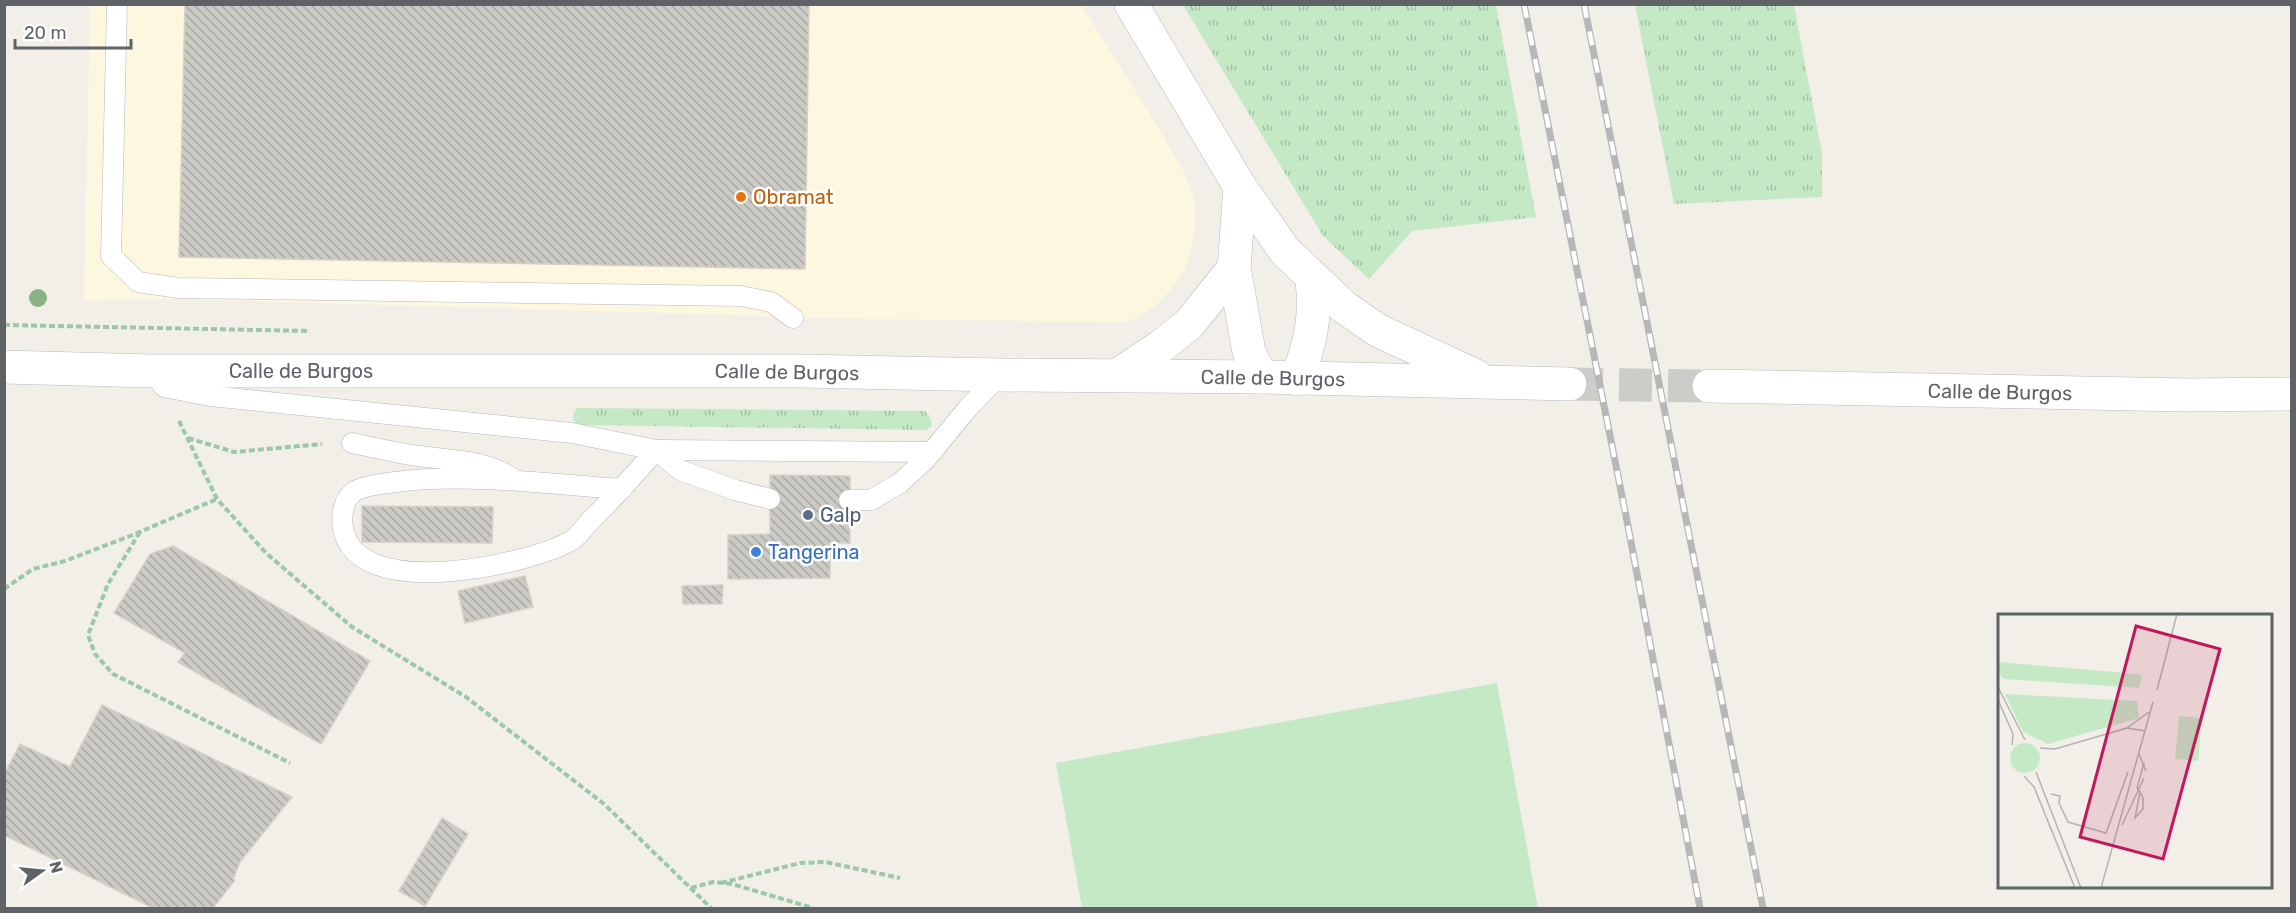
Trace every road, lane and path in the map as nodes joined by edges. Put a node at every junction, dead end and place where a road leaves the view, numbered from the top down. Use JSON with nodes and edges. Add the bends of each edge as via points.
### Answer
{"nodes":[{"id":1,"x":117,"y":4,"type":"edge"},
{"id":2,"x":1131,"y":4,"type":"edge"},
{"id":3,"x":1240,"y":187,"type":"junction"},
{"id":4,"x":1234,"y":268,"type":"junction"},
{"id":5,"x":1312,"y":279,"type":"junction"},
{"id":6,"x":793,"y":318,"type":"dead end"},
{"id":7,"x":4,"y":367,"type":"edge"},
{"id":8,"x":1000,"y":375,"type":"junction"},
{"id":9,"x":1118,"y":375,"type":"junction"},
{"id":10,"x":1261,"y":377,"type":"junction"},
{"id":11,"x":158,"y":379,"type":"junction"},
{"id":12,"x":1297,"y":379,"type":"junction"},
{"id":13,"x":1488,"y":382,"type":"junction"},
{"id":14,"x":1570,"y":384,"type":"tunnel mouth"},
{"id":15,"x":1709,"y":386,"type":"tunnel mouth"},
{"id":16,"x":2292,"y":394,"type":"edge"},
{"id":17,"x":187,"y":438,"type":"junction"},
{"id":18,"x":352,"y":443,"type":"joint"},
{"id":19,"x":656,"y":450,"type":"junction"},
{"id":20,"x":932,"y":452,"type":"junction"},
{"id":21,"x":517,"y":482,"type":"junction"},
{"id":22,"x":622,"y":489,"type":"junction"},
{"id":23,"x":217,"y":499,"type":"junction"},
{"id":24,"x":770,"y":499,"type":"dead end"},
{"id":25,"x":849,"y":500,"type":"dead end"},
{"id":26,"x":140,"y":532,"type":"junction"},
{"id":27,"x":4,"y":589,"type":"edge"},
{"id":28,"x":290,"y":764,"type":"dead end"},
{"id":29,"x":900,"y":878,"type":"dead end"},
{"id":30,"x":721,"y":883,"type":"junction"},
{"id":31,"x":691,"y":888,"type":"junction"},
{"id":32,"x":711,"y":909,"type":"edge"},
{"id":33,"x":813,"y":909,"type":"edge"}],
"edges":[{"from":1,"to":6,"type":"lane","via":[[111,256],[138,282],[179,288],[741,296],[771,302]]},
{"from":2,"to":3,"type":"street"},
{"from":3,"to":4,"type":"street"},
{"from":3,"to":5,"type":"street","via":[[1285,251]]},
{"from":4,"to":9,"type":"street","via":[[1189,324]]},
{"from":4,"to":10,"type":"street","via":[[1249,352]]},
{"from":5,"to":12,"type":"street","via":[[1314,322]]},
{"from":5,"to":13,"type":"street","via":[[1377,330]]},
{"from":7,"to":11,"type":"street","name":"Calle de Burgos"},
{"from":8,"to":9,"type":"street","name":"Calle de Burgos"},
{"from":8,"to":11,"type":"street","name":"Calle de Burgos","via":[[775,371]]},
{"from":8,"to":20,"type":"lane"},
{"from":9,"to":10,"type":"street","name":"Calle de Burgos"},
{"from":10,"to":12,"type":"street","name":"Calle de Burgos"},
{"from":11,"to":17,"type":"path"},
{"from":11,"to":19,"type":"lane","via":[[210,396],[572,433]]},
{"from":12,"to":13,"type":"street","name":"Calle de Burgos"},
{"from":13,"to":14,"type":"street","name":"Calle de Burgos"},
{"from":15,"to":16,"type":"street","name":"Calle de Burgos","via":[[2187,396]]},
{"from":17,"to":18,"type":"path","via":[[234,452]]},
{"from":17,"to":23,"type":"path"},
{"from":18,"to":21,"type":"lane","via":[[483,464]]},
{"from":19,"to":20,"type":"lane"},
{"from":19,"to":22,"type":"lane"},
{"from":19,"to":24,"type":"lane","via":[[680,471]]},
{"from":20,"to":25,"type":"lane","via":[[900,483],[871,500]]},
{"from":21,"to":22,"type":"lane"},
{"from":21,"to":22,"type":"lane","via":[[411,480],[361,489],[346,502],[341,519],[345,540],[362,559],[397,570],[453,573],[497,565],[571,542]]},
{"from":23,"to":26,"type":"path"},
{"from":23,"to":31,"type":"path","via":[[266,553],[352,627],[466,697],[604,804]]},
{"from":26,"to":27,"type":"path","via":[[33,569]]},
{"from":26,"to":28,"type":"path","via":[[108,584],[88,635],[95,654],[112,674]]},
{"from":29,"to":30,"type":"path","via":[[825,862],[800,862]]},
{"from":30,"to":31,"type":"path"},
{"from":30,"to":33,"type":"path"},
{"from":31,"to":32,"type":"path"}]}
